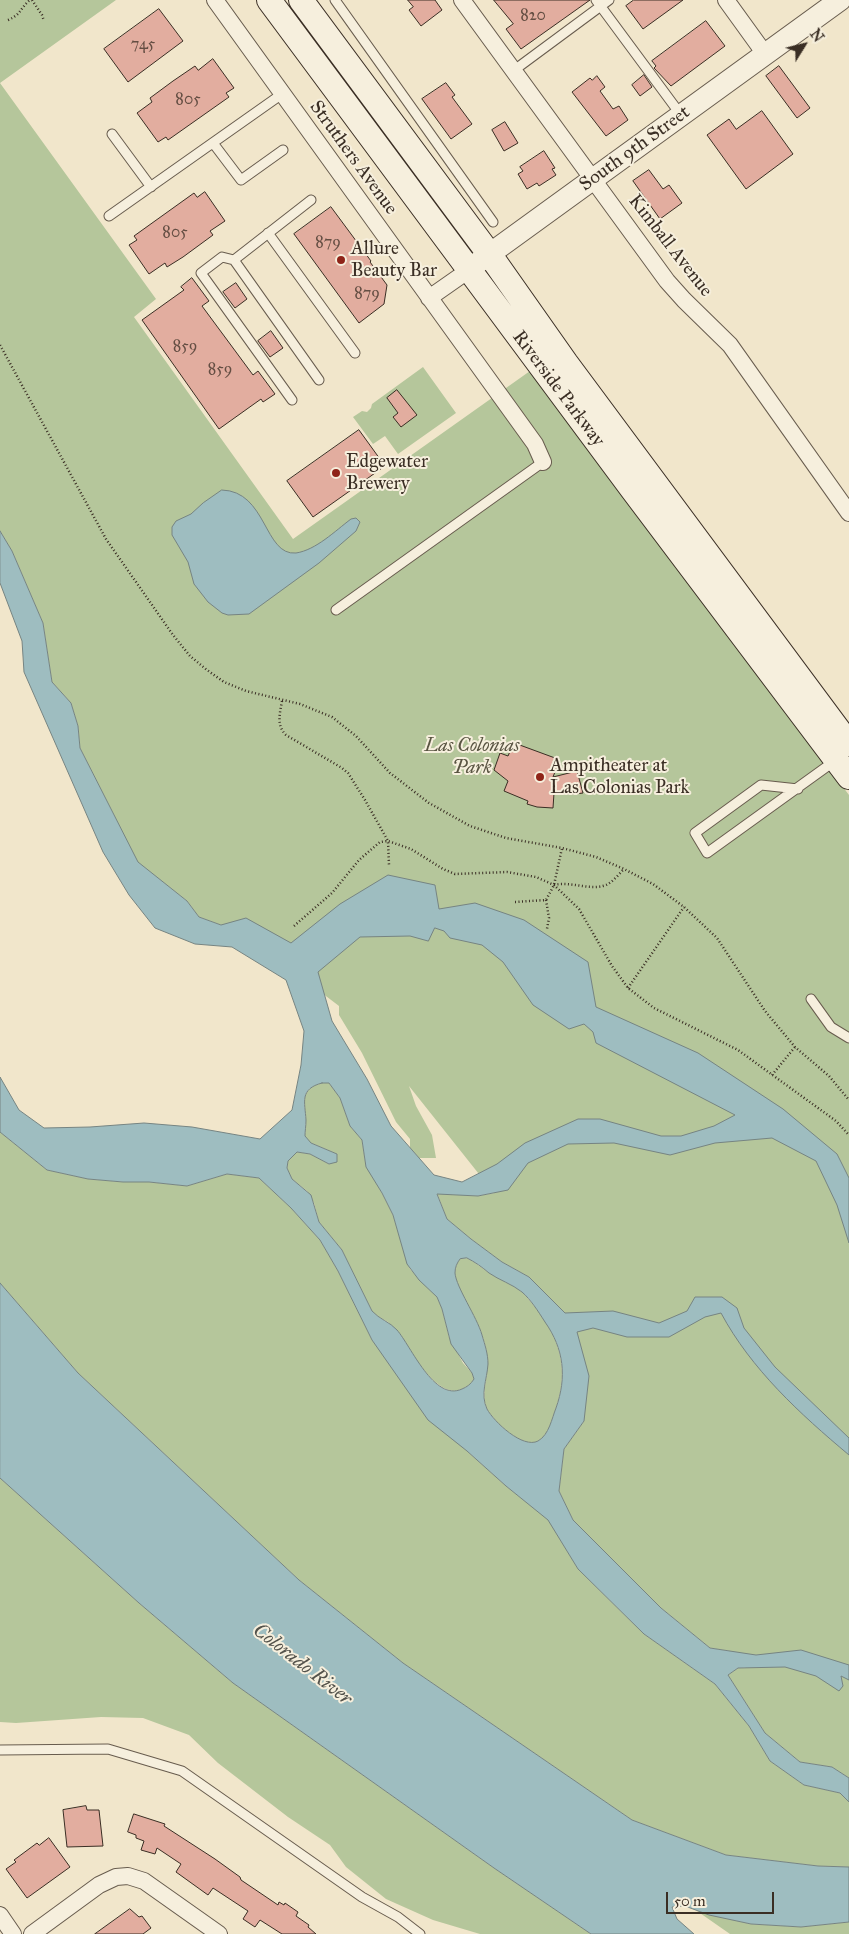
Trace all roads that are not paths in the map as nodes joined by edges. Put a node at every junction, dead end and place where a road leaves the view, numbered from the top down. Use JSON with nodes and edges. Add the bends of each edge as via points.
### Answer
{"nodes":[{"id":1,"x":215,"y":0,"type":"edge"},
{"id":2,"x":269,"y":0,"type":"edge"},
{"id":3,"x":301,"y":0,"type":"edge"},
{"id":4,"x":335,"y":0,"type":"edge"},
{"id":5,"x":462,"y":0,"type":"edge"},
{"id":6,"x":609,"y":0,"type":"edge"},
{"id":7,"x":726,"y":0,"type":"edge"},
{"id":8,"x":840,"y":0,"type":"edge"},
{"id":9,"x":598,"y":3,"type":"edge"},
{"id":10,"x":766,"y":54,"type":"junction"},
{"id":11,"x":513,"y":71,"type":"junction"},
{"id":12,"x":282,"y":94,"type":"junction"},
{"id":13,"x":680,"y":115,"type":"junction"},
{"id":14,"x":112,"y":134,"type":"dead end"},
{"id":15,"x":214,"y":143,"type":"junction"},
{"id":16,"x":283,"y":150,"type":"dead end"},
{"id":17,"x":594,"y":180,"type":"junction"},
{"id":18,"x":151,"y":187,"type":"junction"},
{"id":19,"x":311,"y":200,"type":"dead end"},
{"id":20,"x":109,"y":216,"type":"dead end"},
{"id":21,"x":493,"y":222,"type":"dead end"},
{"id":22,"x":268,"y":234,"type":"junction"},
{"id":23,"x":490,"y":254,"type":"junction"},
{"id":24,"x":234,"y":260,"type":"junction"},
{"id":25,"x":469,"y":270,"type":"junction"},
{"id":26,"x":430,"y":298,"type":"junction"},
{"id":27,"x":354,"y":354,"type":"dead end"},
{"id":28,"x":319,"y":380,"type":"dead end"},
{"id":29,"x":292,"y":400,"type":"dead end"},
{"id":30,"x":543,"y":462,"type":"joint"},
{"id":31,"x":849,"y":513,"type":"edge"},
{"id":32,"x":336,"y":610,"type":"dead end"},
{"id":33,"x":845,"y":760,"type":"edge"},
{"id":34,"x":798,"y":789,"type":"junction"},
{"id":35,"x":811,"y":999,"type":"dead end"},
{"id":36,"x":849,"y":1038,"type":"edge"},
{"id":37,"x":0,"y":1750,"type":"edge"},
{"id":38,"x":0,"y":1915,"type":"edge"},
{"id":39,"x":13,"y":1934,"type":"edge"},
{"id":40,"x":32,"y":1934,"type":"edge"},
{"id":41,"x":219,"y":1934,"type":"edge"},
{"id":42,"x":420,"y":1934,"type":"edge"}],
"edges":[{"from":1,"to":12,"type":"street","name":"Struthers Avenue"},
{"from":2,"to":25,"type":"main road","name":"Riverside Parkway"},
{"from":3,"to":23,"type":"main road","name":"Riverside Parkway"},
{"from":4,"to":21,"type":"lane"},
{"from":5,"to":11,"type":"street","name":"Kimball Avenue"},
{"from":6,"to":9,"type":"lane"},
{"from":7,"to":10,"type":"street"},
{"from":8,"to":10,"type":"street","name":"South 9th Street"},
{"from":9,"to":11,"type":"lane"},
{"from":9,"to":13,"type":"lane"},
{"from":10,"to":13,"type":"street","name":"South 9th Street"},
{"from":11,"to":17,"type":"street","name":"Kimball Avenue"},
{"from":12,"to":15,"type":"lane"},
{"from":12,"to":26,"type":"street","name":"Struthers Avenue"},
{"from":13,"to":17,"type":"street","name":"South 9th Street"},
{"from":14,"to":18,"type":"lane"},
{"from":15,"to":16,"type":"lane","via":[[241,180]]},
{"from":15,"to":18,"type":"lane"},
{"from":17,"to":23,"type":"street","name":"South 9th Street"},
{"from":17,"to":31,"type":"street","name":"Kimball Avenue","via":[[667,281],[730,345]]},
{"from":18,"to":20,"type":"lane"},
{"from":19,"to":22,"type":"lane"},
{"from":22,"to":24,"type":"lane"},
{"from":22,"to":27,"type":"lane"},
{"from":23,"to":25,"type":"street","name":"South 9th Street"},
{"from":23,"to":33,"type":"main road","name":"Riverside Parkway"},
{"from":24,"to":28,"type":"lane"},
{"from":24,"to":29,"type":"lane","via":[[222,257],[201,274]]},
{"from":25,"to":26,"type":"street","name":"South 9th Street"},
{"from":25,"to":33,"type":"main road","name":"Riverside Parkway"},
{"from":26,"to":30,"type":"street","name":"Struthers Avenue","via":[[536,444]]},
{"from":30,"to":32,"type":"lane"},
{"from":33,"to":34,"type":"lane"},
{"from":34,"to":34,"type":"lane","via":[[706,853],[695,834],[761,786]]},
{"from":35,"to":36,"type":"lane","via":[[830,1027]]},
{"from":37,"to":42,"type":"lane","via":[[108,1749],[182,1771]]},
{"from":38,"to":39,"type":"street"},
{"from":40,"to":41,"type":"street","via":[[99,1885],[116,1877],[128,1876],[144,1881]]}]}
